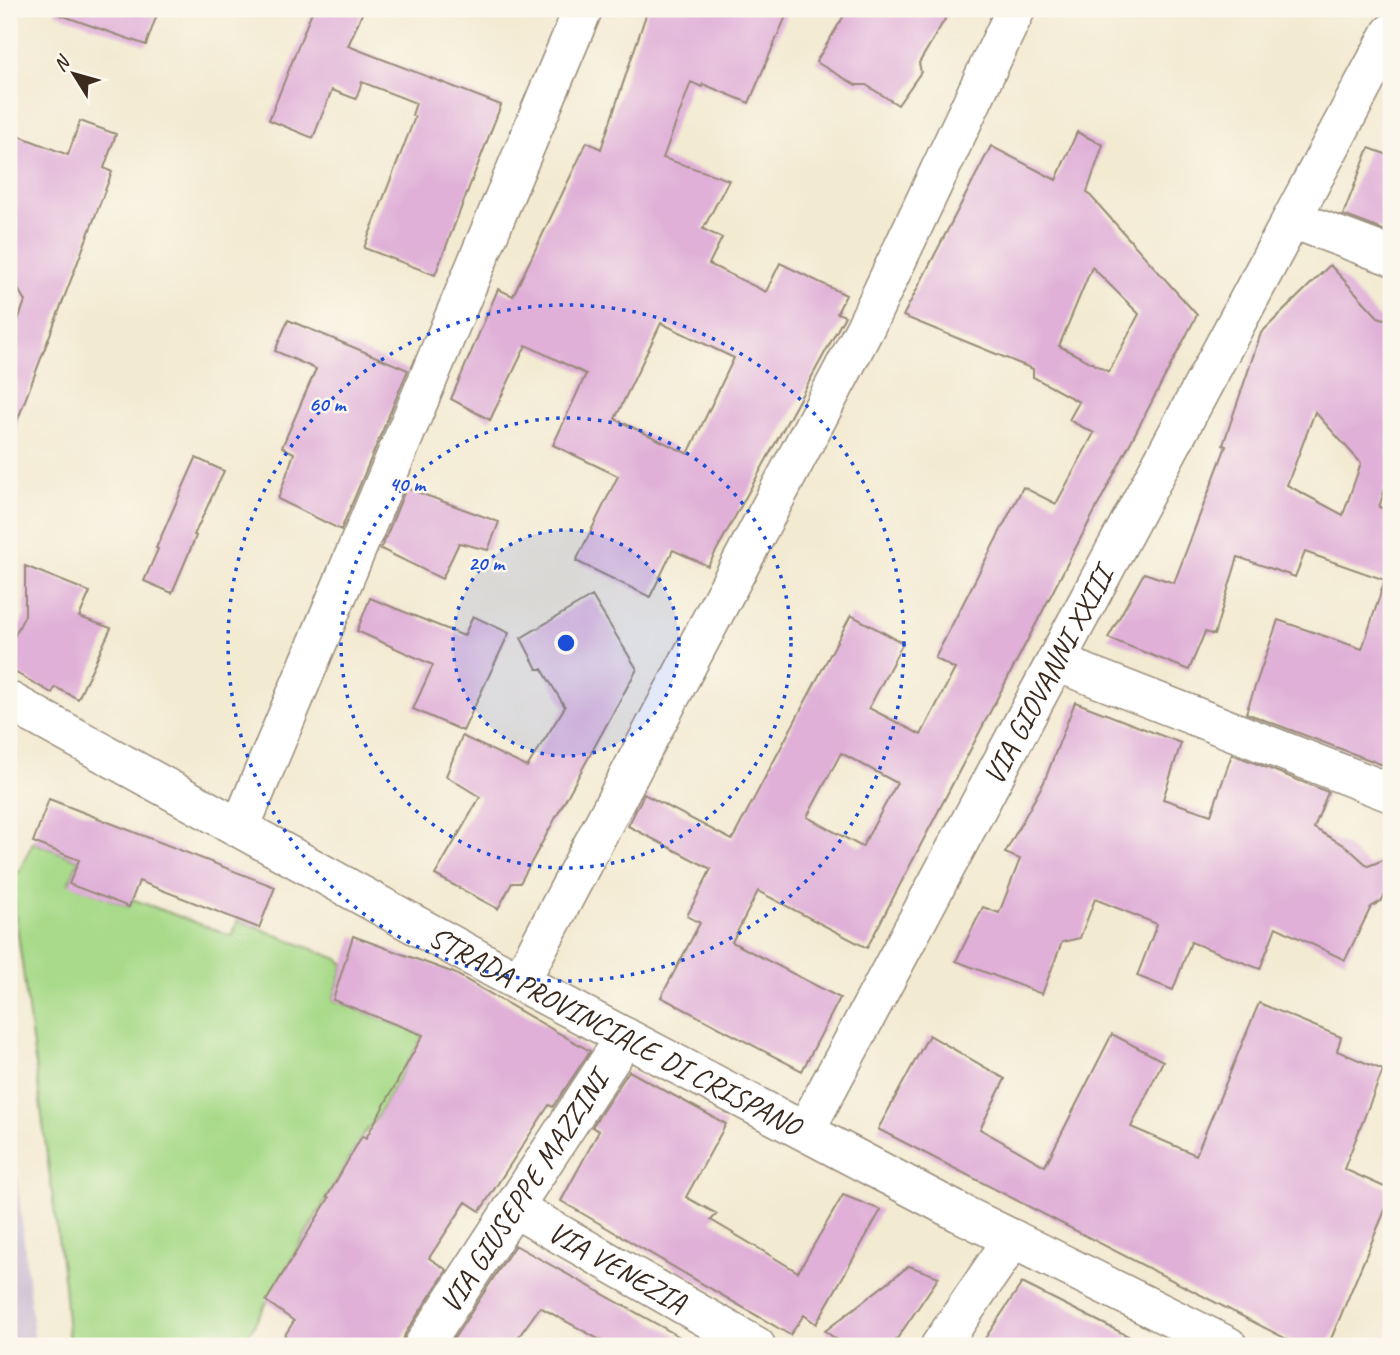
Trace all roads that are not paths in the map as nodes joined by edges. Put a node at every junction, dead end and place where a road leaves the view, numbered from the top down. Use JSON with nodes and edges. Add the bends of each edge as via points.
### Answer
{"nodes":[{"id":1,"x":583,"y":9,"type":"edge"},
{"id":2,"x":1016,"y":9,"type":"edge"},
{"id":3,"x":1391,"y":33,"type":"edge"},
{"id":4,"x":1292,"y":219,"type":"junction"},
{"id":5,"x":1391,"y":256,"type":"edge"},
{"id":6,"x":1056,"y":662,"type":"junction"},
{"id":7,"x":9,"y":701,"type":"edge"},
{"id":8,"x":1391,"y":793,"type":"edge"},
{"id":9,"x":240,"y":828,"type":"junction"},
{"id":10,"x":520,"y":982,"type":"junction"},
{"id":11,"x":625,"y":1037,"type":"junction"},
{"id":12,"x":805,"y":1132,"type":"junction"},
{"id":13,"x":513,"y":1208,"type":"junction"},
{"id":14,"x":1013,"y":1239,"type":"junction"},
{"id":15,"x":423,"y":1346,"type":"edge"},
{"id":16,"x":756,"y":1346,"type":"edge"},
{"id":17,"x":940,"y":1346,"type":"edge"},
{"id":18,"x":1228,"y":1346,"type":"edge"}],
"edges":[{"from":1,"to":9,"type":"street"},
{"from":2,"to":10,"type":"street","via":[[864,328]]},
{"from":3,"to":4,"type":"street","name":"VIA GIOVANNI XXIII"},
{"from":4,"to":5,"type":"street"},
{"from":4,"to":6,"type":"street","name":"VIA GIOVANNI XXIII"},
{"from":6,"to":8,"type":"street"},
{"from":6,"to":12,"type":"street","name":"VIA GIOVANNI XXIII"},
{"from":7,"to":9,"type":"street","name":"STRADA PROVINCIALE DI CRISPANO"},
{"from":9,"to":10,"type":"street","name":"STRADA PROVINCIALE DI CRISPANO"},
{"from":10,"to":11,"type":"street","name":"STRADA PROVINCIALE DI CRISPANO"},
{"from":11,"to":12,"type":"street","name":"STRADA PROVINCIALE DI CRISPANO"},
{"from":11,"to":13,"type":"street","name":"VIA GIUSEPPE MAZZINI"},
{"from":12,"to":14,"type":"street","name":"STRADA PROVINCIALE DI CRISPANO"},
{"from":13,"to":15,"type":"street","name":"VIA GIUSEPPE MAZZINI"},
{"from":13,"to":16,"type":"street","name":"VIA VENEZIA"},
{"from":14,"to":17,"type":"street"},
{"from":14,"to":18,"type":"street","name":"STRADA PROVINCIALE DI CRISPANO"}]}
